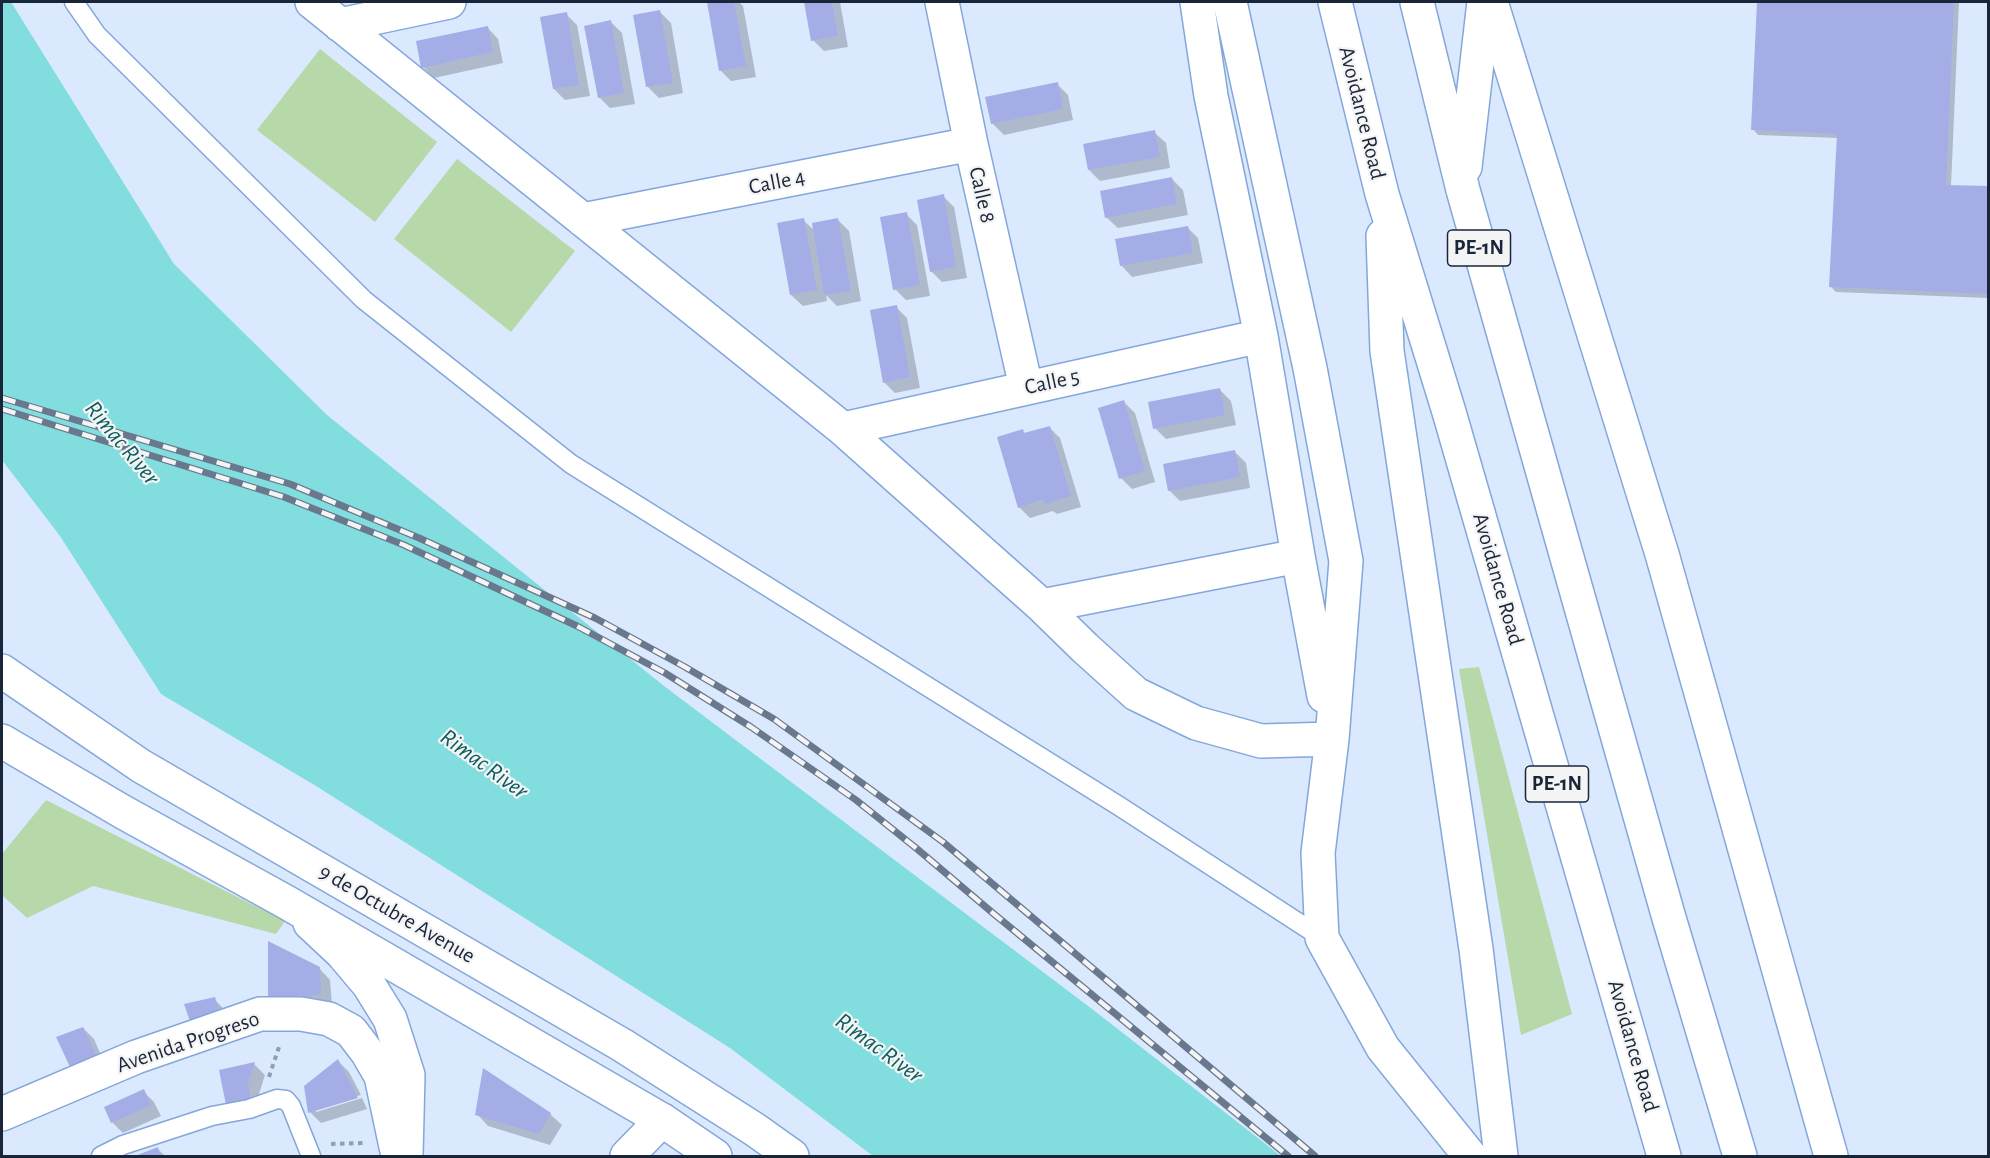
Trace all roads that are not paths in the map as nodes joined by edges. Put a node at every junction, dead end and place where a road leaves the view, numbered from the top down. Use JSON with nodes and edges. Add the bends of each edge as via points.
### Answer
{"nodes":[{"id":1,"x":74,"y":2,"type":"edge"},
{"id":2,"x":312,"y":2,"type":"edge"},
{"id":3,"x":449,"y":2,"type":"edge"},
{"id":4,"x":942,"y":2,"type":"edge"},
{"id":5,"x":1197,"y":2,"type":"edge"},
{"id":6,"x":1230,"y":2,"type":"edge"},
{"id":7,"x":1335,"y":2,"type":"edge"},
{"id":8,"x":1417,"y":2,"type":"edge"},
{"id":9,"x":1484,"y":2,"type":"edge"},
{"id":10,"x":1491,"y":2,"type":"edge"},
{"id":11,"x":340,"y":25,"type":"junction"},
{"id":12,"x":970,"y":144,"type":"junction"},
{"id":13,"x":1462,"y":190,"type":"junction"},
{"id":14,"x":1382,"y":194,"type":"junction"},
{"id":15,"x":583,"y":220,"type":"junction"},
{"id":16,"x":1262,"y":336,"type":"junction"},
{"id":17,"x":1026,"y":387,"type":"junction"},
{"id":18,"x":843,"y":429,"type":"junction"},
{"id":19,"x":1298,"y":556,"type":"junction"},
{"id":20,"x":1042,"y":606,"type":"junction"},
{"id":21,"x":2,"y":671,"type":"edge"},
{"id":22,"x":1332,"y":739,"type":"junction"},
{"id":23,"x":2,"y":741,"type":"edge"},
{"id":24,"x":286,"y":902,"type":"junction"},
{"id":25,"x":1322,"y":938,"type":"junction"},
{"id":26,"x":2,"y":1114,"type":"edge"},
{"id":27,"x":662,"y":1120,"type":"junction"},
{"id":28,"x":309,"y":1150,"type":"edge"},
{"id":29,"x":400,"y":1152,"type":"edge"},
{"id":30,"x":101,"y":1156,"type":"edge"},
{"id":31,"x":627,"y":1156,"type":"edge"},
{"id":32,"x":715,"y":1156,"type":"edge"},
{"id":33,"x":792,"y":1156,"type":"edge"},
{"id":34,"x":1470,"y":1156,"type":"edge"},
{"id":35,"x":1501,"y":1156,"type":"edge"},
{"id":36,"x":1664,"y":1156,"type":"edge"},
{"id":37,"x":1740,"y":1156,"type":"edge"},
{"id":38,"x":1831,"y":1156,"type":"edge"}],
"edges":[{"from":1,"to":25,"type":"lane","via":[[97,35],[364,300],[571,464],[1109,800]]},
{"from":2,"to":11,"type":"main road"},
{"from":3,"to":11,"type":"main road"},
{"from":4,"to":12,"type":"main road","name":"Calle 8"},
{"from":5,"to":16,"type":"main road","via":[[1211,96]]},
{"from":6,"to":22,"type":"main road","via":[[1310,368],[1346,561]]},
{"from":7,"to":14,"type":"main road","name":"Avoidance Road","number":"PE-1N"},
{"from":8,"to":13,"type":"main road","number":"PE-1N"},
{"from":9,"to":13,"type":"main road"},
{"from":10,"to":38,"type":"main road","via":[[1662,554]]},
{"from":11,"to":15,"type":"main road"},
{"from":12,"to":15,"type":"main road","name":"Calle 4"},
{"from":12,"to":17,"type":"main road","name":"Calle 8"},
{"from":13,"to":37,"type":"main road","number":"PE-1N"},
{"from":14,"to":35,"type":"main road","via":[[1387,351],[1476,950]]},
{"from":14,"to":36,"type":"main road","name":"Avoidance Road","number":"PE-1N"},
{"from":15,"to":18,"type":"main road"},
{"from":16,"to":17,"type":"main road","name":"Calle 5"},
{"from":16,"to":19,"type":"main road"},
{"from":17,"to":18,"type":"main road","name":"Calle 5"},
{"from":18,"to":20,"type":"main road"},
{"from":19,"to":20,"type":"main road"},
{"from":19,"to":22,"type":"main road"},
{"from":20,"to":22,"type":"main road","via":[[1136,694],[1196,723],[1261,741]]},
{"from":21,"to":33,"type":"main road","name":"9 de Octubre Avenue","via":[[141,766],[622,1045]]},
{"from":22,"to":25,"type":"main road","via":[[1318,853]]},
{"from":23,"to":24,"type":"main road","name":"9 de Octubre Avenue"},
{"from":24,"to":27,"type":"main road","name":"9 de Octubre Avenue"},
{"from":24,"to":29,"type":"main road","via":[[342,953],[369,985],[390,1019],[408,1075]]},
{"from":25,"to":34,"type":"main road","via":[[1383,1048]]},
{"from":26,"to":29,"type":"main road","name":"Avenida Progreso","via":[[136,1057],[260,1014],[301,1014],[328,1019],[351,1031],[367,1052],[381,1076]]},
{"from":27,"to":31,"type":"main road"},
{"from":27,"to":32,"type":"main road","name":"9 de Octubre Avenue"},
{"from":28,"to":30,"type":"lane","via":[[291,1106],[286,1100],[277,1099],[212,1116]]}]}
